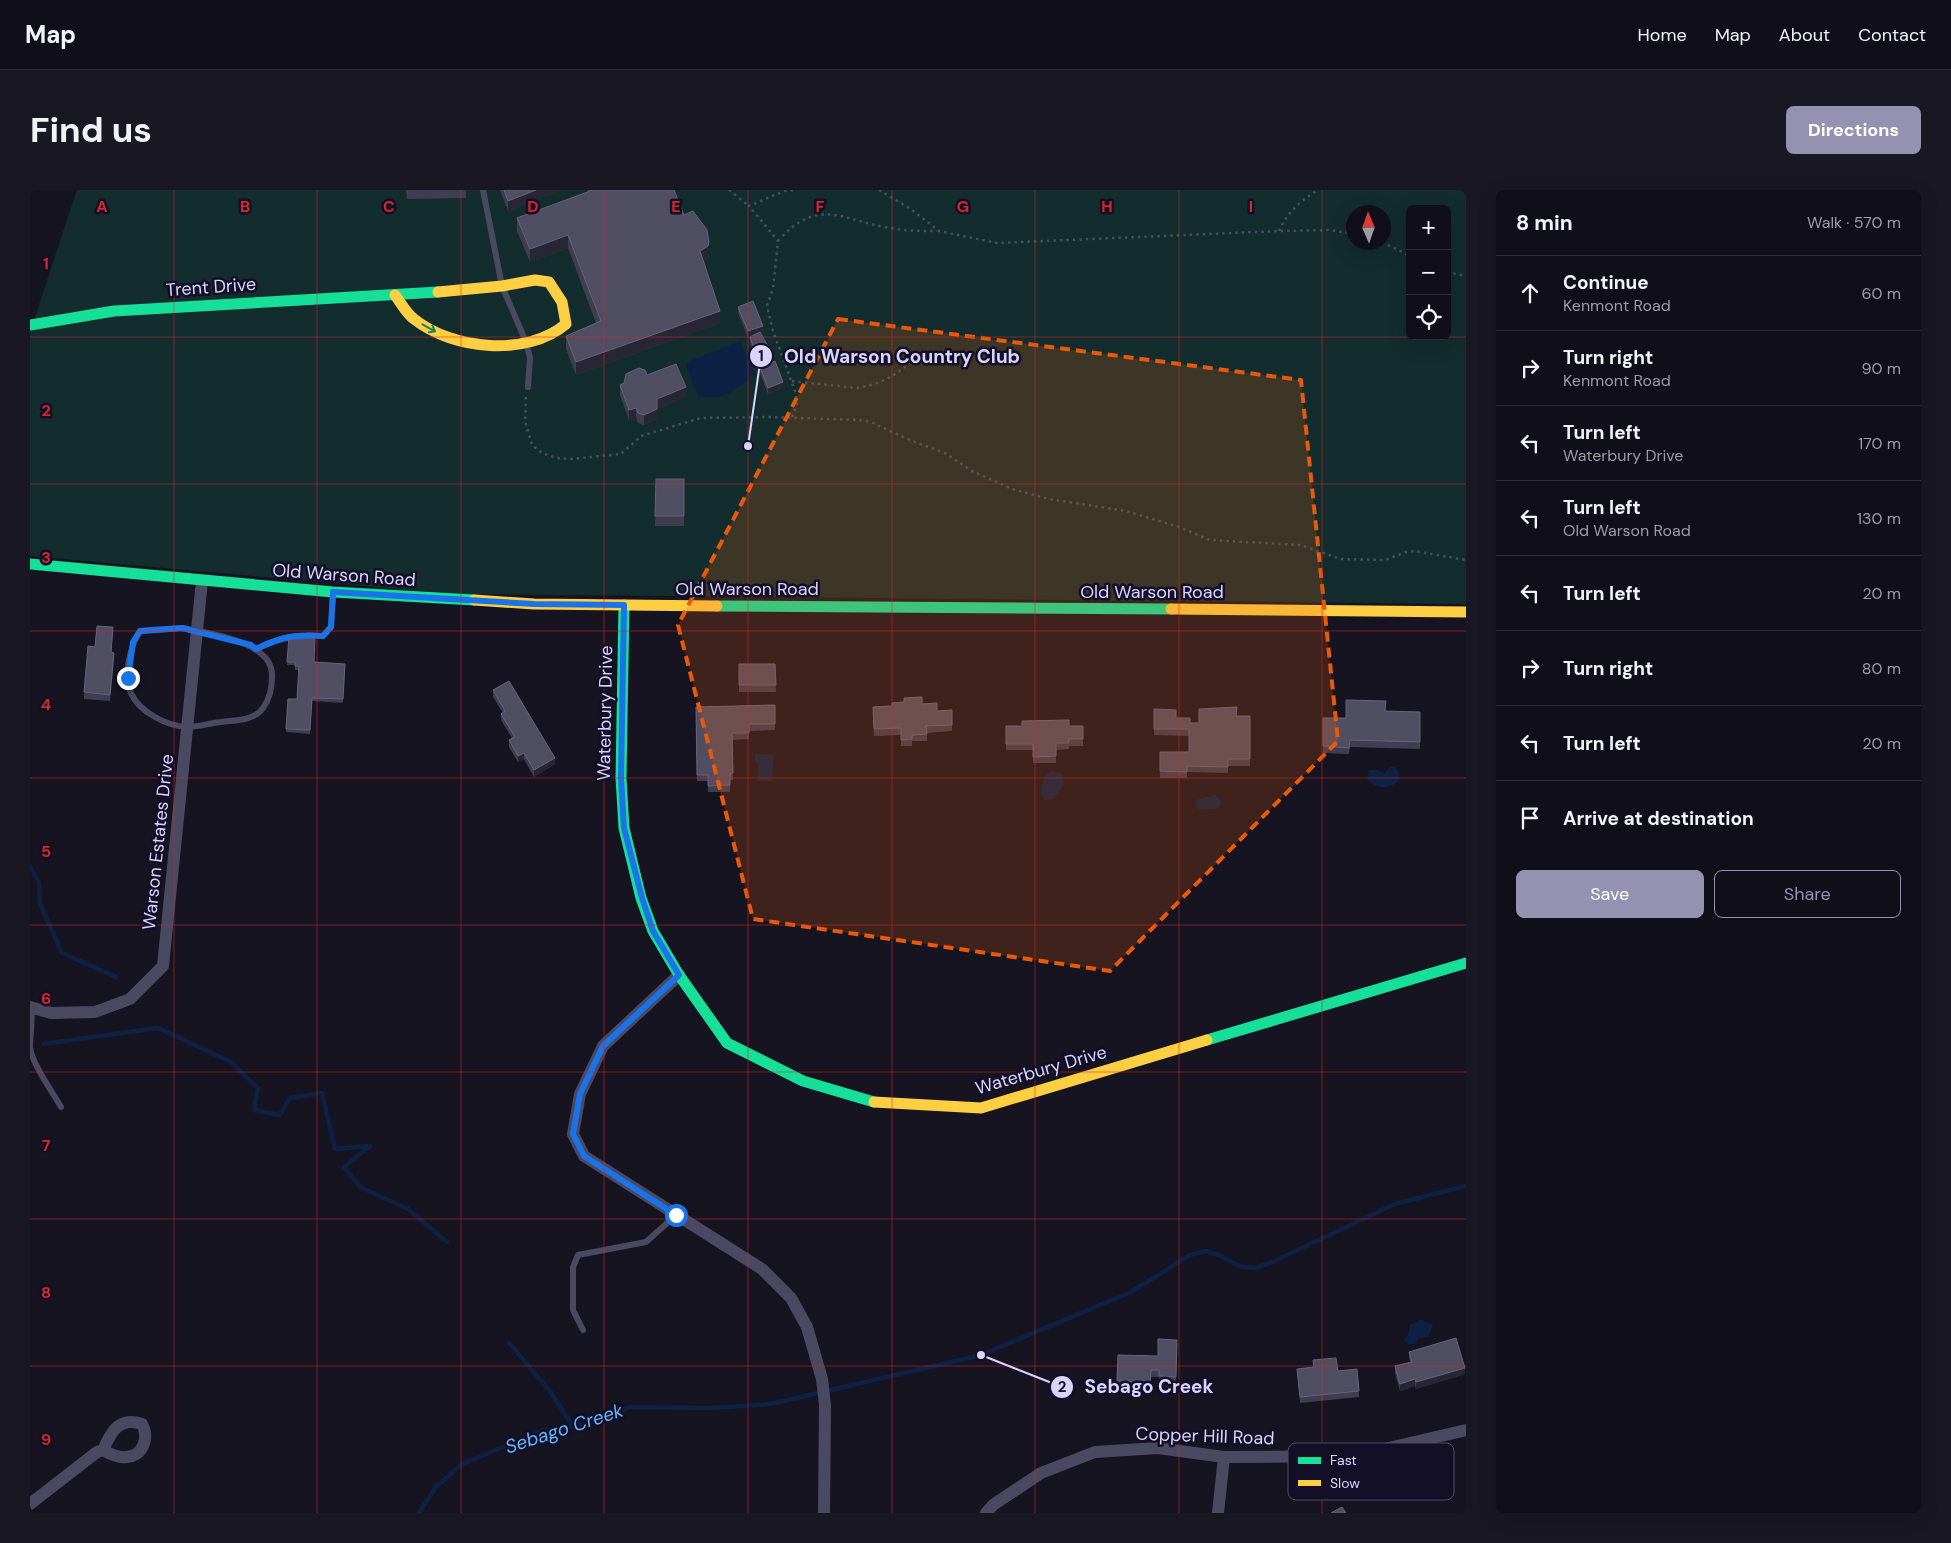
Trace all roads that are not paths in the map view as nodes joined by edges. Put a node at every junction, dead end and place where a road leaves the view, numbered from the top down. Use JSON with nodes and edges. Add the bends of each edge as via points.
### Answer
{"nodes":[{"id":1,"x":483,"y":190,"type":"edge"},
{"id":2,"x":502,"y":286,"type":"junction"},
{"id":3,"x":395,"y":294,"type":"junction"},
{"id":4,"x":30,"y":325,"type":"edge"},
{"id":5,"x":526,"y":342,"type":"junction"},
{"id":6,"x":528,"y":387,"type":"road end"},
{"id":7,"x":30,"y":564,"type":"edge"},
{"id":8,"x":202,"y":581,"type":"junction"},
{"id":9,"x":333,"y":592,"type":"junction"},
{"id":10,"x":624,"y":605,"type":"junction"},
{"id":11,"x":1466,"y":612,"type":"edge"},
{"id":12,"x":197,"y":630,"type":"junction"},
{"id":13,"x":256,"y":649,"type":"junction"},
{"id":14,"x":187,"y":727,"type":"junction"},
{"id":15,"x":1466,"y":963,"type":"edge"},
{"id":16,"x":679,"y":975,"type":"junction"},
{"id":17,"x":32,"y":1006,"type":"edge"},
{"id":18,"x":61,"y":1107,"type":"dead end"},
{"id":19,"x":676,"y":1215,"type":"junction"},
{"id":20,"x":583,"y":1330,"type":"dead end"},
{"id":21,"x":1466,"y":1430,"type":"edge"},
{"id":22,"x":1410,"y":1443,"type":"edge"},
{"id":23,"x":103,"y":1450,"type":"dead end"},
{"id":24,"x":1224,"y":1457,"type":"junction"},
{"id":25,"x":1288,"y":1457,"type":"edge"},
{"id":26,"x":30,"y":1504,"type":"edge"},
{"id":27,"x":824,"y":1513,"type":"edge"},
{"id":28,"x":986,"y":1513,"type":"edge"},
{"id":29,"x":1218,"y":1513,"type":"edge"}],
"edges":[{"from":1,"to":2,"type":"lane"},
{"from":2,"to":3,"type":"street","name":"Trent Drive"},
{"from":2,"to":5,"type":"lane"},
{"from":2,"to":5,"type":"street","name":"Trent Drive","via":[[535,280],[549,282],[565,309],[566,324],[547,337]]},
{"from":3,"to":4,"type":"street","name":"Trent Drive","via":[[114,311]]},
{"from":3,"to":5,"type":"street","one_way":true,"via":[[413,319],[446,337],[485,344]]},
{"from":5,"to":6,"type":"lane","via":[[530,358]]},
{"from":7,"to":8,"type":"street","name":"Old Warson Road"},
{"from":8,"to":9,"type":"street","name":"Old Warson Road"},
{"from":8,"to":12,"type":"street","name":"Warson Estates Drive"},
{"from":9,"to":10,"type":"street","name":"Old Warson Road","via":[[534,604]]},
{"from":9,"to":13,"type":"lane","via":[[331,627],[323,636],[280,637]]},
{"from":10,"to":11,"type":"street","name":"Old Warson Road"},
{"from":10,"to":16,"type":"street","name":"Waterbury Drive","via":[[621,778],[624,828],[653,931]]},
{"from":12,"to":13,"type":"lane"},
{"from":12,"to":14,"type":"street","name":"Warson Estates Drive"},
{"from":12,"to":14,"type":"lane","via":[[140,631],[133,642],[128,678],[131,694],[142,707],[160,720]]},
{"from":13,"to":14,"type":"lane","via":[[272,670],[272,689],[263,709],[247,719]]},
{"from":14,"to":17,"type":"street","name":"Warson Estates Drive","via":[[163,966],[130,999],[95,1012],[51,1013]]},
{"from":15,"to":16,"type":"street","name":"Waterbury Drive","via":[[981,1108],[880,1104],[803,1080],[727,1043]]},
{"from":16,"to":19,"type":"street","via":[[603,1046],[580,1094],[573,1134],[584,1156]]},
{"from":17,"to":18,"type":"lane","via":[[30,1047],[34,1061]]},
{"from":19,"to":20,"type":"lane","via":[[646,1242],[578,1256],[573,1267],[573,1310]]},
{"from":19,"to":27,"type":"street","via":[[762,1270],[788,1293],[807,1327],[822,1379],[825,1405]]},
{"from":21,"to":22,"type":"street","name":"Copper Hill Road"},
{"from":23,"to":26,"type":"street"},
{"from":24,"to":25,"type":"street","name":"Copper Hill Road"},
{"from":24,"to":28,"type":"street","name":"Copper Hill Road","via":[[1158,1448],[1095,1452],[1041,1473]]},
{"from":24,"to":29,"type":"street"}]}
